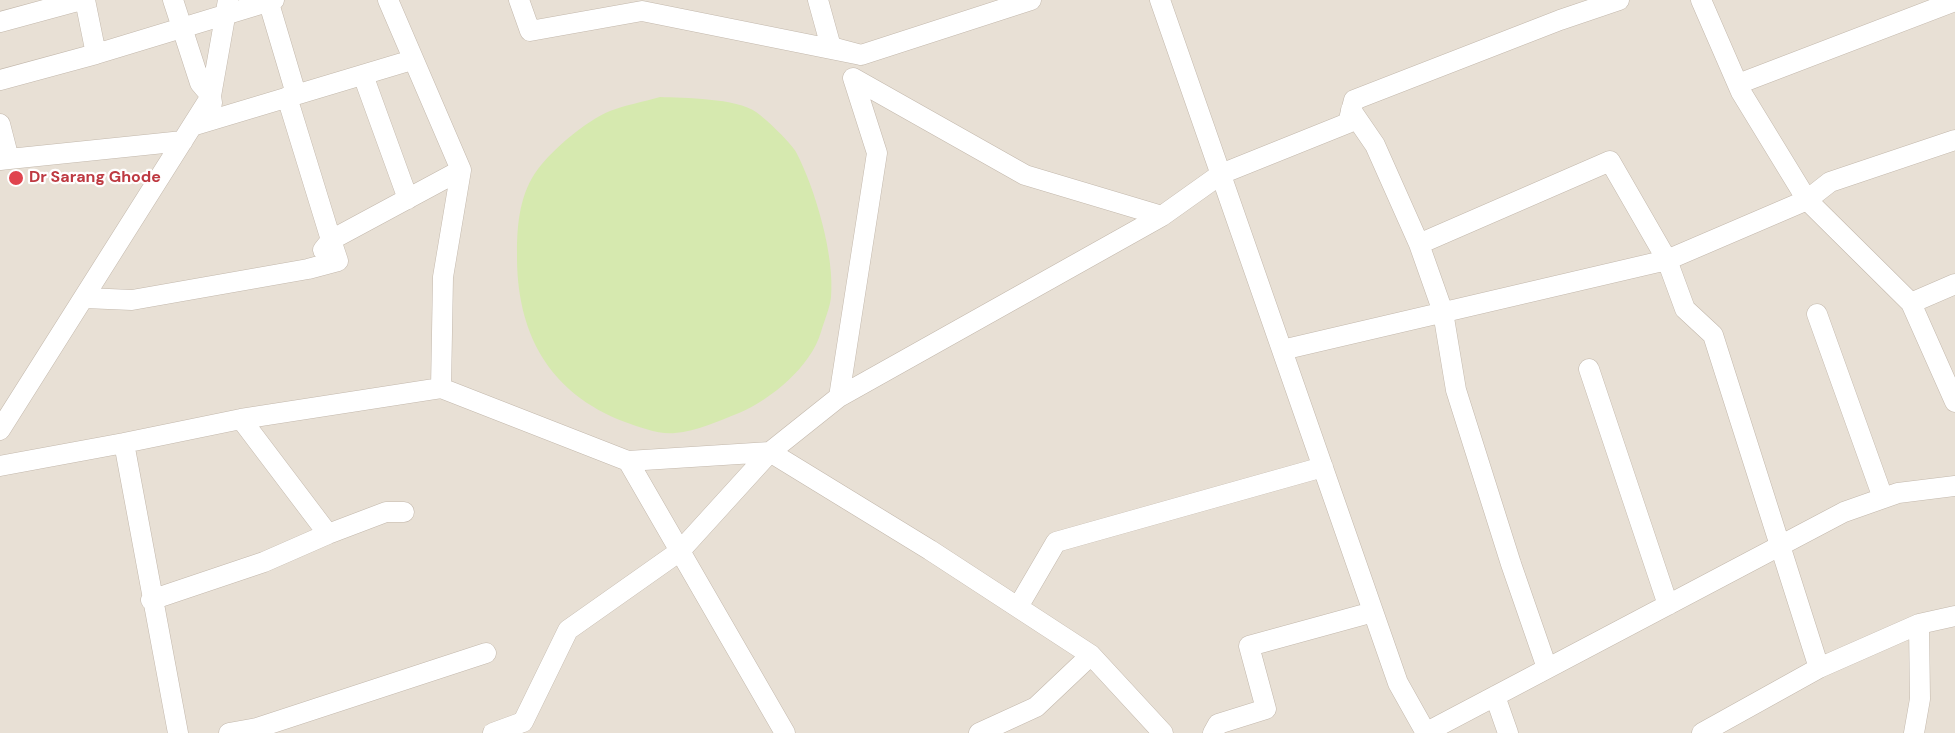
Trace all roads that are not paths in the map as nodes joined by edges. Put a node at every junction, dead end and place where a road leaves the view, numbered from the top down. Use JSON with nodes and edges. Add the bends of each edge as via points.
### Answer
{"nodes":[{"id":1,"x":83,"y":0,"type":"edge"},
{"id":2,"x":173,"y":0,"type":"edge"},
{"id":3,"x":388,"y":0,"type":"edge"},
{"id":4,"x":519,"y":0,"type":"edge"},
{"id":5,"x":818,"y":0,"type":"edge"},
{"id":6,"x":1031,"y":0,"type":"edge"},
{"id":7,"x":1160,"y":0,"type":"edge"},
{"id":8,"x":1619,"y":0,"type":"edge"},
{"id":9,"x":1701,"y":0,"type":"edge"},
{"id":10,"x":271,"y":1,"type":"edge"},
{"id":11,"x":1955,"y":1,"type":"edge"},
{"id":12,"x":227,"y":8,"type":"edge"},
{"id":13,"x":0,"y":22,"type":"edge"},
{"id":14,"x":182,"y":29,"type":"junction"},
{"id":15,"x":96,"y":54,"type":"junction"},
{"id":16,"x":861,"y":56,"type":"junction"},
{"id":17,"x":412,"y":60,"type":"junction"},
{"id":18,"x":363,"y":75,"type":"junction"},
{"id":19,"x":0,"y":80,"type":"edge"},
{"id":20,"x":1737,"y":84,"type":"junction"},
{"id":21,"x":211,"y":96,"type":"junction"},
{"id":22,"x":291,"y":96,"type":"junction"},
{"id":23,"x":1351,"y":110,"type":"junction"},
{"id":24,"x":215,"y":119,"type":"junction"},
{"id":25,"x":0,"y":124,"type":"edge"},
{"id":26,"x":187,"y":133,"type":"junction"},
{"id":27,"x":1955,"y":140,"type":"edge"},
{"id":28,"x":4,"y":160,"type":"edge"},
{"id":29,"x":461,"y":170,"type":"junction"},
{"id":30,"x":1221,"y":174,"type":"junction"},
{"id":31,"x":408,"y":199,"type":"junction"},
{"id":32,"x":1807,"y":200,"type":"junction"},
{"id":33,"x":1162,"y":216,"type":"junction"},
{"id":34,"x":331,"y":240,"type":"junction"},
{"id":35,"x":1419,"y":244,"type":"junction"},
{"id":36,"x":1667,"y":260,"type":"junction"},
{"id":37,"x":1955,"y":284,"type":"edge"},
{"id":38,"x":85,"y":298,"type":"junction"},
{"id":39,"x":1911,"y":303,"type":"junction"},
{"id":40,"x":1443,"y":312,"type":"junction"},
{"id":41,"x":1817,"y":314,"type":"dead end"},
{"id":42,"x":1282,"y":350,"type":"junction"},
{"id":43,"x":1589,"y":369,"type":"dead end"},
{"id":44,"x":441,"y":388,"type":"junction"},
{"id":45,"x":839,"y":397,"type":"junction"},
{"id":46,"x":1955,"y":402,"type":"edge"},
{"id":47,"x":241,"y":419,"type":"junction"},
{"id":48,"x":0,"y":430,"type":"edge"},
{"id":49,"x":124,"y":443,"type":"junction"},
{"id":50,"x":770,"y":452,"type":"junction"},
{"id":51,"x":628,"y":461,"type":"junction"},
{"id":52,"x":0,"y":466,"type":"edge"},
{"id":53,"x":1323,"y":467,"type":"junction"},
{"id":54,"x":1955,"y":486,"type":"edge"},
{"id":55,"x":1883,"y":498,"type":"junction"},
{"id":56,"x":404,"y":512,"type":"dead end"},
{"id":57,"x":328,"y":534,"type":"junction"},
{"id":58,"x":1778,"y":546,"type":"junction"},
{"id":59,"x":680,"y":551,"type":"junction"},
{"id":60,"x":151,"y":600,"type":"junction"},
{"id":61,"x":1668,"y":605,"type":"junction"},
{"id":62,"x":1018,"y":607,"type":"junction"},
{"id":63,"x":1373,"y":612,"type":"junction"},
{"id":64,"x":1955,"y":615,"type":"edge"},
{"id":65,"x":1919,"y":624,"type":"junction"},
{"id":66,"x":486,"y":653,"type":"dead end"},
{"id":67,"x":1091,"y":655,"type":"junction"},
{"id":68,"x":1547,"y":668,"type":"junction"},
{"id":69,"x":1820,"y":668,"type":"junction"},
{"id":70,"x":1495,"y":696,"type":"junction"},
{"id":71,"x":178,"y":733,"type":"edge"},
{"id":72,"x":229,"y":733,"type":"edge"},
{"id":73,"x":493,"y":733,"type":"edge"},
{"id":74,"x":785,"y":733,"type":"edge"},
{"id":75,"x":980,"y":733,"type":"edge"},
{"id":76,"x":1162,"y":733,"type":"edge"},
{"id":77,"x":1213,"y":733,"type":"edge"},
{"id":78,"x":1426,"y":733,"type":"edge"},
{"id":79,"x":1508,"y":733,"type":"edge"},
{"id":80,"x":1702,"y":733,"type":"edge"},
{"id":81,"x":1914,"y":733,"type":"edge"}],
"edges":[{"from":1,"to":13,"type":"street"},
{"from":1,"to":15,"type":"street"},
{"from":2,"to":14,"type":"street"},
{"from":3,"to":17,"type":"street"},
{"from":4,"to":16,"type":"street","via":[[530,31],[642,11]]},
{"from":5,"to":16,"type":"street","via":[[831,47]]},
{"from":6,"to":16,"type":"street"},
{"from":7,"to":30,"type":"street"},
{"from":8,"to":23,"type":"street","via":[[1354,100]]},
{"from":9,"to":20,"type":"street"},
{"from":10,"to":12,"type":"street"},
{"from":10,"to":22,"type":"street"},
{"from":11,"to":20,"type":"street"},
{"from":12,"to":14,"type":"street"},
{"from":12,"to":21,"type":"street"},
{"from":14,"to":15,"type":"street"},
{"from":14,"to":21,"type":"street","via":[[200,82]]},
{"from":15,"to":19,"type":"street"},
{"from":17,"to":18,"type":"street"},
{"from":17,"to":29,"type":"street"},
{"from":18,"to":22,"type":"street"},
{"from":18,"to":31,"type":"street"},
{"from":20,"to":32,"type":"street"},
{"from":21,"to":24,"type":"street"},
{"from":21,"to":26,"type":"street"},
{"from":22,"to":24,"type":"street"},
{"from":22,"to":34,"type":"street"},
{"from":23,"to":30,"type":"street","via":[[1348,123]]},
{"from":23,"to":35,"type":"street","via":[[1375,145]]},
{"from":24,"to":26,"type":"street"},
{"from":25,"to":28,"type":"street"},
{"from":26,"to":28,"type":"street"},
{"from":26,"to":38,"type":"street"},
{"from":27,"to":32,"type":"street","via":[[1830,182]]},
{"from":29,"to":31,"type":"street"},
{"from":29,"to":44,"type":"street","via":[[443,277]]},
{"from":30,"to":33,"type":"street"},
{"from":30,"to":42,"type":"street"},
{"from":31,"to":34,"type":"street"},
{"from":32,"to":36,"type":"street"},
{"from":32,"to":39,"type":"street"},
{"from":33,"to":45,"type":"street"},
{"from":33,"to":45,"type":"street","via":[[1025,175],[853,78],[877,153]]},
{"from":34,"to":38,"type":"street","via":[[338,261],[308,269],[132,300]]},
{"from":35,"to":36,"type":"street","via":[[1610,161]]},
{"from":35,"to":40,"type":"street"},
{"from":36,"to":40,"type":"street"},
{"from":36,"to":58,"type":"street","via":[[1685,309],[1713,335]]},
{"from":37,"to":39,"type":"street"},
{"from":38,"to":48,"type":"street"},
{"from":39,"to":46,"type":"street"},
{"from":40,"to":42,"type":"street"},
{"from":40,"to":68,"type":"street","via":[[1456,390]]},
{"from":41,"to":55,"type":"street"},
{"from":42,"to":53,"type":"street"},
{"from":43,"to":61,"type":"street"},
{"from":44,"to":47,"type":"street"},
{"from":44,"to":51,"type":"street"},
{"from":45,"to":50,"type":"street"},
{"from":47,"to":49,"type":"street"},
{"from":47,"to":57,"type":"street"},
{"from":49,"to":52,"type":"street"},
{"from":49,"to":60,"type":"street"},
{"from":50,"to":51,"type":"street"},
{"from":50,"to":59,"type":"street"},
{"from":50,"to":62,"type":"street"},
{"from":51,"to":59,"type":"street"},
{"from":53,"to":62,"type":"street","via":[[1056,542]]},
{"from":53,"to":63,"type":"street"},
{"from":54,"to":55,"type":"street"},
{"from":55,"to":58,"type":"street","via":[[1844,512]]},
{"from":56,"to":57,"type":"street","via":[[386,512]]},
{"from":57,"to":60,"type":"street","via":[[264,562]]},
{"from":58,"to":61,"type":"street"},
{"from":58,"to":69,"type":"street"},
{"from":59,"to":73,"type":"street","via":[[568,630],[523,722]]},
{"from":59,"to":74,"type":"street"},
{"from":60,"to":71,"type":"street"},
{"from":61,"to":68,"type":"street"},
{"from":62,"to":67,"type":"street"},
{"from":63,"to":77,"type":"street","via":[[1249,646],[1266,709],[1218,724]]},
{"from":63,"to":78,"type":"street","via":[[1398,683]]},
{"from":64,"to":65,"type":"street"},
{"from":65,"to":69,"type":"street"},
{"from":65,"to":81,"type":"street","via":[[1920,699]]},
{"from":66,"to":72,"type":"street","via":[[257,729]]},
{"from":67,"to":75,"type":"street","via":[[1035,707]]},
{"from":67,"to":76,"type":"street"},
{"from":68,"to":70,"type":"street"},
{"from":69,"to":80,"type":"street"},
{"from":70,"to":78,"type":"street"},
{"from":70,"to":79,"type":"street"}]}
